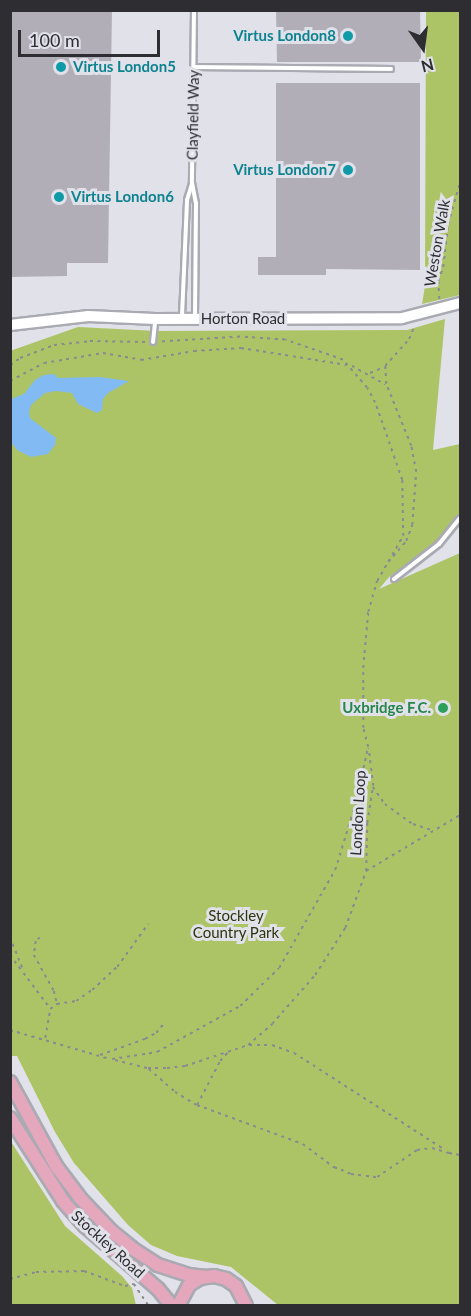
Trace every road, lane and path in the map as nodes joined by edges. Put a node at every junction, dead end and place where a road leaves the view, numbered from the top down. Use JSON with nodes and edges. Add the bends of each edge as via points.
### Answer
{"nodes":[{"id":1,"x":194,"y":10,"type":"edge"},
{"id":2,"x":194,"y":67,"type":"junction"},
{"id":3,"x":391,"y":69,"type":"dead end"},
{"id":4,"x":460,"y":182,"type":"edge"},
{"id":5,"x":192,"y":183,"type":"junction"},
{"id":6,"x":460,"y":303,"type":"edge"},
{"id":7,"x":442,"y":309,"type":"junction"},
{"id":8,"x":155,"y":319,"type":"junction"},
{"id":9,"x":182,"y":320,"type":"junction"},
{"id":10,"x":195,"y":320,"type":"junction"},
{"id":11,"x":414,"y":323,"type":"dead end"},
{"id":12,"x":23,"y":324,"type":"junction"},
{"id":13,"x":10,"y":325,"type":"edge"},
{"id":14,"x":10,"y":332,"type":"edge"},
{"id":15,"x":153,"y":342,"type":"junction"},
{"id":16,"x":10,"y":365,"type":"edge"},
{"id":17,"x":350,"y":366,"type":"junction"},
{"id":18,"x":385,"y":366,"type":"junction"},
{"id":19,"x":370,"y":373,"type":"junction"},
{"id":20,"x":10,"y":381,"type":"edge"},
{"id":21,"x":386,"y":384,"type":"junction"},
{"id":22,"x":460,"y":518,"type":"edge"},
{"id":23,"x":394,"y":579,"type":"dead end"},
{"id":24,"x":368,"y":612,"type":"junction"},
{"id":25,"x":372,"y":786,"type":"junction"},
{"id":26,"x":460,"y":814,"type":"edge"},
{"id":27,"x":432,"y":830,"type":"junction"},
{"id":28,"x":366,"y":871,"type":"junction"},
{"id":29,"x":148,"y":924,"type":"dead end"},
{"id":30,"x":10,"y":937,"type":"edge"},
{"id":31,"x":40,"y":938,"type":"dead end"},
{"id":32,"x":10,"y":955,"type":"edge"},
{"id":33,"x":24,"y":973,"type":"junction"},
{"id":34,"x":57,"y":1004,"type":"junction"},
{"id":35,"x":50,"y":1009,"type":"junction"},
{"id":36,"x":164,"y":1023,"type":"dead end"},
{"id":37,"x":10,"y":1030,"type":"edge"},
{"id":38,"x":45,"y":1039,"type":"junction"},
{"id":39,"x":248,"y":1045,"type":"junction"},
{"id":40,"x":230,"y":1049,"type":"junction"},
{"id":41,"x":99,"y":1056,"type":"junction"},
{"id":42,"x":112,"y":1059,"type":"junction"},
{"id":43,"x":148,"y":1068,"type":"junction"},
{"id":44,"x":10,"y":1082,"type":"edge"},
{"id":45,"x":197,"y":1105,"type":"junction"},
{"id":46,"x":10,"y":1118,"type":"edge"},
{"id":47,"x":449,"y":1153,"type":"junction"},
{"id":48,"x":460,"y":1155,"type":"edge"},
{"id":49,"x":207,"y":1276,"type":"junction"},
{"id":50,"x":10,"y":1279,"type":"edge"},
{"id":51,"x":245,"y":1301,"type":"edge"},
{"id":52,"x":149,"y":1305,"type":"edge"},
{"id":53,"x":172,"y":1305,"type":"edge"},
{"id":54,"x":178,"y":1305,"type":"edge"},
{"id":55,"x":255,"y":1305,"type":"edge"}],
"edges":[{"from":1,"to":2,"type":"lane","name":"Clayfield Way"},
{"from":2,"to":3,"type":"lane"},
{"from":2,"to":5,"type":"lane","name":"Clayfield Way"},
{"from":4,"to":7,"type":"path","name":"Weston Walk","via":[[438,281]]},
{"from":5,"to":9,"type":"lane","via":[[187,200]]},
{"from":5,"to":10,"type":"lane","via":[[196,203]]},
{"from":6,"to":7,"type":"street","name":"Horton Road"},
{"from":7,"to":10,"type":"street","name":"Horton Road","via":[[381,319]]},
{"from":8,"to":9,"type":"street","name":"Horton Road"},
{"from":8,"to":12,"type":"street","name":"Horton Road","via":[[67,316]]},
{"from":8,"to":15,"type":"lane"},
{"from":9,"to":10,"type":"street","name":"Horton Road"},
{"from":11,"to":18,"type":"path","via":[[409,339]]},
{"from":12,"to":13,"type":"street","name":"Horton Road"},
{"from":12,"to":14,"type":"street","name":"Horton Road"},
{"from":15,"to":16,"type":"path","via":[[90,340],[54,345]]},
{"from":15,"to":17,"type":"path","via":[[240,337],[285,340],[326,352]]},
{"from":17,"to":19,"type":"path"},
{"from":17,"to":20,"type":"path","via":[[242,348],[141,360],[103,353],[44,363]]},
{"from":17,"to":24,"type":"path","via":[[375,404],[402,480],[403,536],[377,580]]},
{"from":18,"to":19,"type":"path"},
{"from":18,"to":21,"type":"path"},
{"from":19,"to":21,"type":"path"},
{"from":21,"to":24,"type":"path","name":"London Loop","via":[[411,446],[415,490],[412,525],[406,541],[377,581]]},
{"from":22,"to":23,"type":"lane","via":[[439,544]]},
{"from":24,"to":25,"type":"path","name":"London Loop","via":[[364,728]]},
{"from":24,"to":42,"type":"path","via":[[363,668],[363,728],[368,747],[365,762],[335,870],[290,950],[263,984],[222,1018],[157,1052]]},
{"from":25,"to":27,"type":"path","via":[[385,804],[413,824]]},
{"from":25,"to":28,"type":"path","name":"London Loop"},
{"from":26,"to":27,"type":"path"},
{"from":27,"to":28,"type":"path"},
{"from":28,"to":39,"type":"path","name":"London Loop","via":[[345,928],[315,975],[273,1024]]},
{"from":29,"to":34,"type":"path","via":[[117,967],[92,990],[76,1001]]},
{"from":30,"to":33,"type":"path"},
{"from":31,"to":34,"type":"path","via":[[34,955]]},
{"from":32,"to":33,"type":"path"},
{"from":33,"to":35,"type":"path"},
{"from":34,"to":35,"type":"path"},
{"from":35,"to":38,"type":"path"},
{"from":36,"to":41,"type":"path","via":[[145,1039]]},
{"from":37,"to":38,"type":"path","name":"London Loop"},
{"from":38,"to":41,"type":"path","name":"London Loop"},
{"from":39,"to":40,"type":"path","name":"London Loop"},
{"from":39,"to":47,"type":"path","via":[[272,1045],[294,1053]]},
{"from":40,"to":43,"type":"path","name":"London Loop","via":[[185,1066]]},
{"from":40,"to":45,"type":"path"},
{"from":41,"to":42,"type":"path","name":"London Loop"},
{"from":42,"to":43,"type":"path","name":"London Loop"},
{"from":43,"to":45,"type":"path"},
{"from":44,"to":49,"type":"main road","name":"Stockley Road","via":[[56,1166],[111,1231],[158,1264]]},
{"from":45,"to":47,"type":"path","via":[[303,1144],[334,1167],[351,1174],[377,1177],[417,1150],[432,1148]]},
{"from":46,"to":53,"type":"main road","name":"Stockley Road","via":[[63,1201]]},
{"from":47,"to":48,"type":"path"},
{"from":49,"to":51,"type":"main road","name":"Stockley Road","via":[[228,1280]]},
{"from":49,"to":54,"type":"main road","via":[[188,1286]]},
{"from":50,"to":52,"type":"path","via":[[36,1272],[84,1271],[125,1286],[134,1284]]},
{"from":51,"to":55,"type":"main road"}]}
